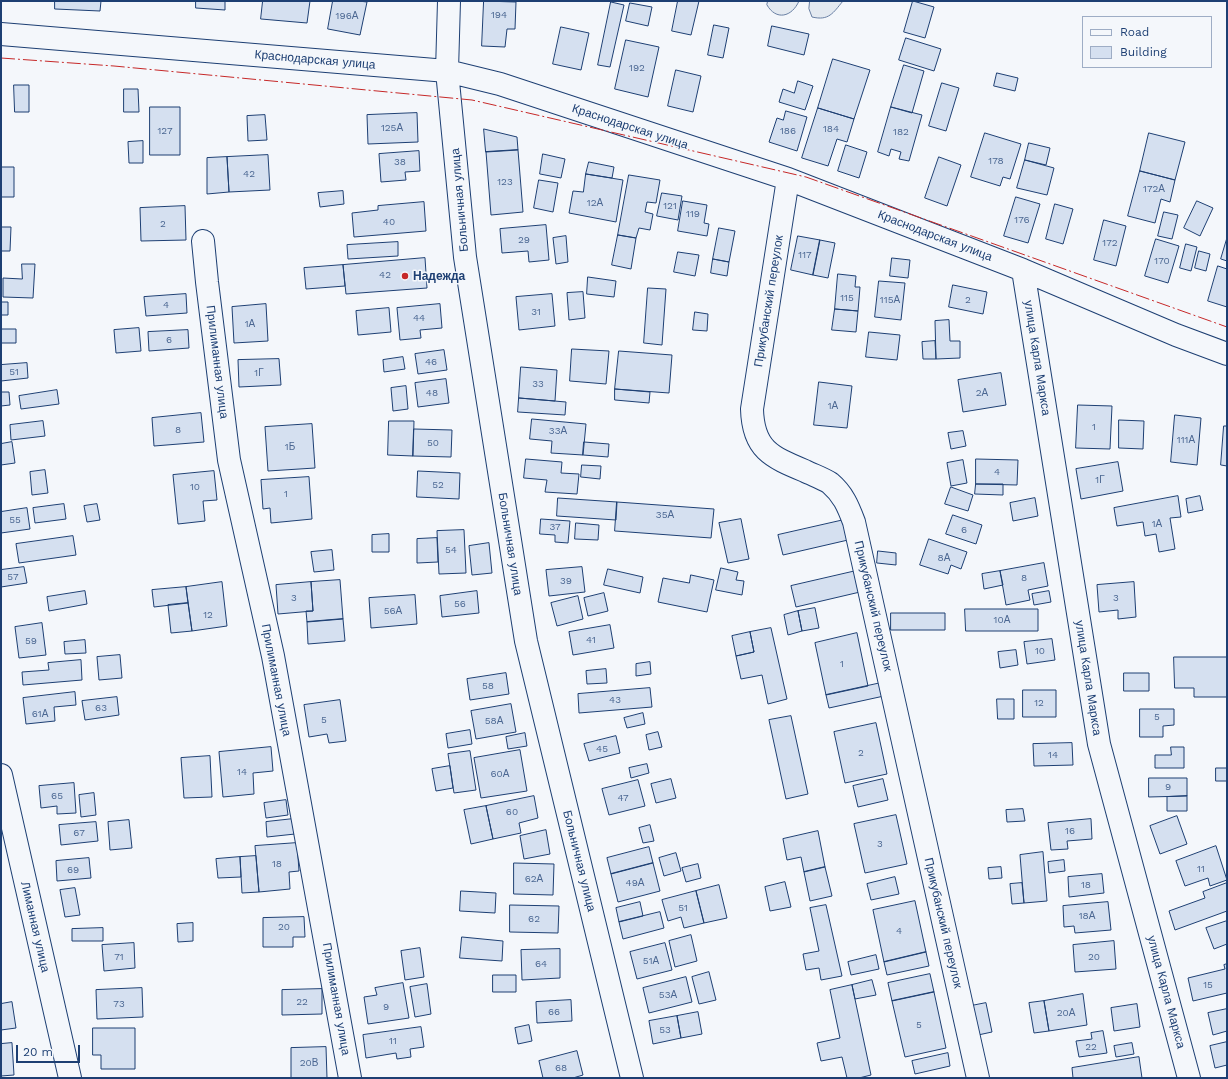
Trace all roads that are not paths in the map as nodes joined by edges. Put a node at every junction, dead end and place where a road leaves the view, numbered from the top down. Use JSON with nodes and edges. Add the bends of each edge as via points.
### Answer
{"nodes":[{"id":1,"x":449,"y":1,"type":"edge"},
{"id":2,"x":1,"y":34,"type":"edge"},
{"id":3,"x":447,"y":71,"type":"junction"},
{"id":4,"x":788,"y":179,"type":"junction"},
{"id":5,"x":203,"y":241,"type":"dead end"},
{"id":6,"x":1023,"y":270,"type":"junction"},
{"id":7,"x":1227,"y":354,"type":"edge"},
{"id":8,"x":1,"y":775,"type":"edge"},
{"id":9,"x":70,"y":1078,"type":"edge"},
{"id":10,"x":350,"y":1078,"type":"edge"},
{"id":11,"x":632,"y":1078,"type":"edge"},
{"id":12,"x":978,"y":1078,"type":"edge"},
{"id":13,"x":1189,"y":1078,"type":"edge"}],
"edges":[{"from":1,"to":3,"type":"street","name":"Больничная улица"},
{"from":2,"to":3,"type":"street","name":"Краснодарская улица"},
{"from":3,"to":4,"type":"street","name":"Краснодарская улица","via":[[500,84]]},
{"from":3,"to":11,"type":"street","name":"Больничная улица","via":[[465,257],[526,641]]},
{"from":4,"to":6,"type":"street","name":"Краснодарская улица"},
{"from":4,"to":12,"type":"street","name":"Прикубанский переулок","via":[[752,419],[760,443],[768,452],[778,460],[829,483],[846,502],[854,522]]},
{"from":5,"to":10,"type":"street","name":"Прилиманная улица","via":[[229,460],[272,656]]},
{"from":6,"to":7,"type":"street","name":"Краснодарская улица"},
{"from":6,"to":13,"type":"street","name":"улица Карла Маркса","via":[[1099,744]]},
{"from":8,"to":9,"type":"street","name":"Лиманная улица"}]}
